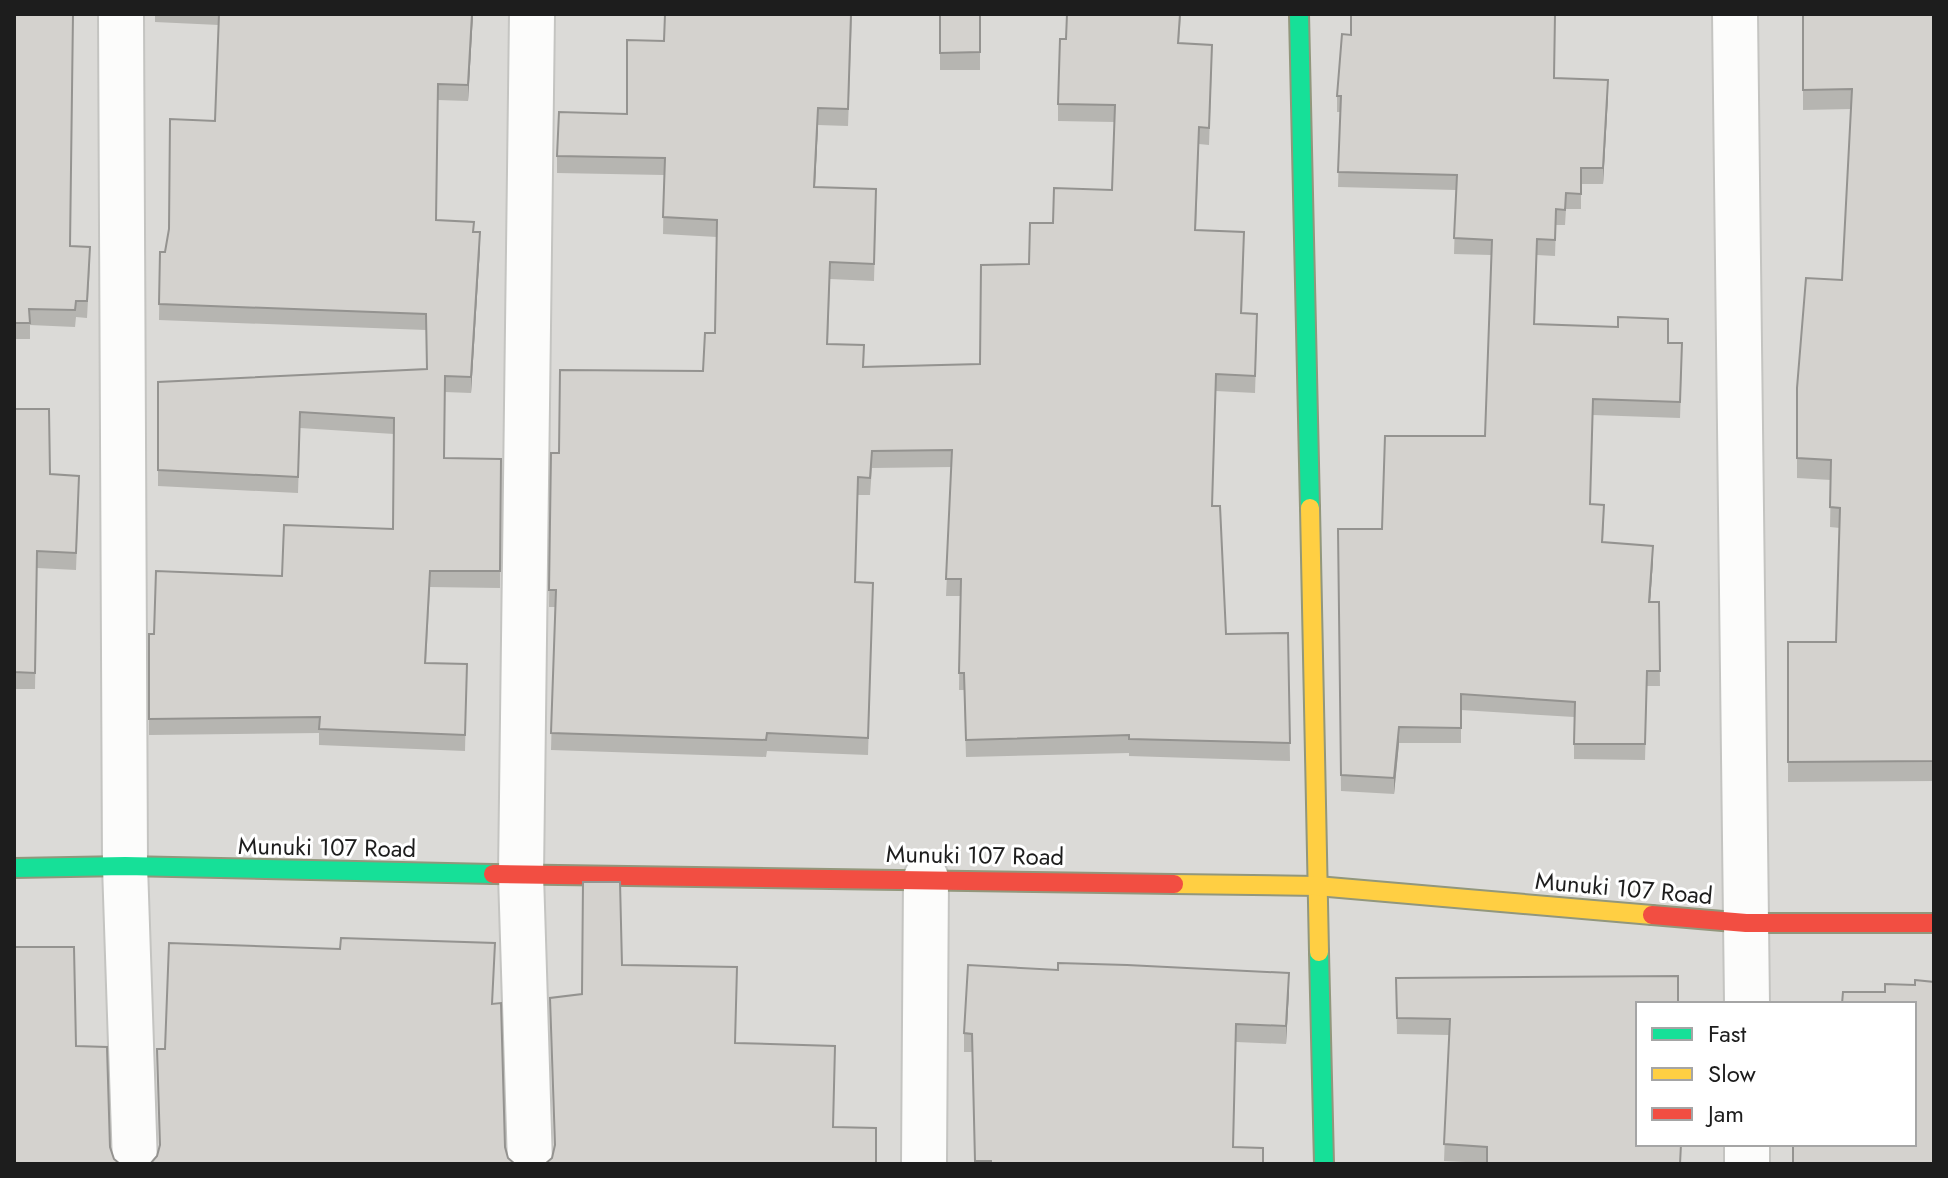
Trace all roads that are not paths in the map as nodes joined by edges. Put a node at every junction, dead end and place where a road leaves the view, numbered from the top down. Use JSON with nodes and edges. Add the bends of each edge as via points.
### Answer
{"nodes":[{"id":1,"x":121,"y":14,"type":"edge"},
{"id":2,"x":532,"y":14,"type":"edge"},
{"id":3,"x":1299,"y":14,"type":"edge"},
{"id":4,"x":1735,"y":14,"type":"edge"},
{"id":5,"x":125,"y":866,"type":"junction"},
{"id":6,"x":14,"y":868,"type":"edge"},
{"id":7,"x":521,"y":875,"type":"junction"},
{"id":8,"x":926,"y":878,"type":"junction"},
{"id":9,"x":1317,"y":886,"type":"junction"},
{"id":10,"x":1746,"y":923,"type":"junction"},
{"id":11,"x":1934,"y":923,"type":"edge"},
{"id":12,"x":1747,"y":1002,"type":"edge"},
{"id":13,"x":135,"y":1164,"type":"edge"},
{"id":14,"x":530,"y":1164,"type":"edge"},
{"id":15,"x":924,"y":1164,"type":"edge"},
{"id":16,"x":1324,"y":1164,"type":"edge"}],
"edges":[{"from":1,"to":5,"type":"street"},
{"from":2,"to":7,"type":"street"},
{"from":3,"to":9,"type":"street"},
{"from":4,"to":10,"type":"street"},
{"from":5,"to":6,"type":"street","name":"Munuki 107 Road"},
{"from":5,"to":7,"type":"street","name":"Munuki 107 Road"},
{"from":5,"to":13,"type":"street"},
{"from":7,"to":8,"type":"street","name":"Munuki 107 Road"},
{"from":7,"to":14,"type":"street"},
{"from":8,"to":9,"type":"street","name":"Munuki 107 Road"},
{"from":8,"to":15,"type":"street"},
{"from":9,"to":10,"type":"street","name":"Munuki 107 Road"},
{"from":9,"to":16,"type":"street"},
{"from":10,"to":11,"type":"street","name":"Munuki 107 Road"},
{"from":10,"to":12,"type":"street"}]}
